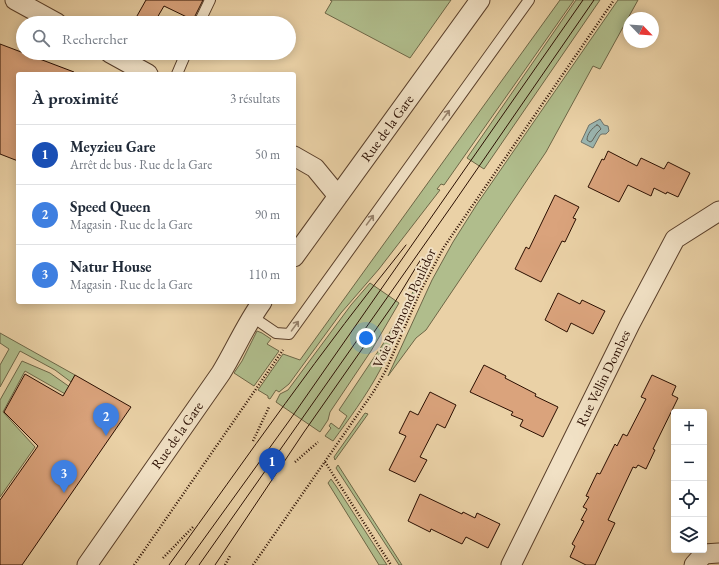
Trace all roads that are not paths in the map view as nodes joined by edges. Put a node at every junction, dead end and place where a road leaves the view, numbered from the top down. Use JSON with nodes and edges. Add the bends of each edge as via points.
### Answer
{"nodes":[{"id":1,"x":15,"y":0,"type":"edge"},
{"id":2,"x":210,"y":0,"type":"edge"},
{"id":3,"x":480,"y":0,"type":"edge"},
{"id":4,"x":528,"y":0,"type":"edge"},
{"id":5,"x":44,"y":16,"type":"edge"},
{"id":6,"x":202,"y":16,"type":"edge"},
{"id":7,"x":123,"y":60,"type":"edge"},
{"id":8,"x":183,"y":60,"type":"edge"},
{"id":9,"x":144,"y":72,"type":"edge"},
{"id":10,"x":178,"y":72,"type":"edge"},
{"id":11,"x":296,"y":157,"type":"edge"},
{"id":12,"x":338,"y":196,"type":"junction"},
{"id":13,"x":719,"y":211,"type":"edge"},
{"id":14,"x":296,"y":254,"type":"edge"},
{"id":15,"x":256,"y":309,"type":"edge"},
{"id":16,"x":719,"y":553,"type":"edge"},
{"id":17,"x":87,"y":565,"type":"edge"},
{"id":18,"x":511,"y":565,"type":"edge"},
{"id":19,"x":694,"y":565,"type":"edge"}],
"edges":[{"from":1,"to":5,"type":"street"},
{"from":2,"to":6,"type":"lane"},
{"from":3,"to":12,"type":"street","name":"Rue de la Gare"},
{"from":15,"to":4,"type":"lane","one_way":true,"via":[[276,333],[289,334]]},
{"from":7,"to":9,"type":"street"},
{"from":8,"to":10,"type":"lane"},
{"from":11,"to":12,"type":"street","via":[[315,168]]},
{"from":12,"to":14,"type":"street","name":"Rue de la Gare"},
{"from":13,"to":18,"type":"street","name":"Rue Vellin Dombes","via":[[675,239],[630,324]]},
{"from":15,"to":17,"type":"street","name":"Rue de la Gare","via":[[221,373]]},
{"from":16,"to":19,"type":"street","via":[[704,554]]}]}
